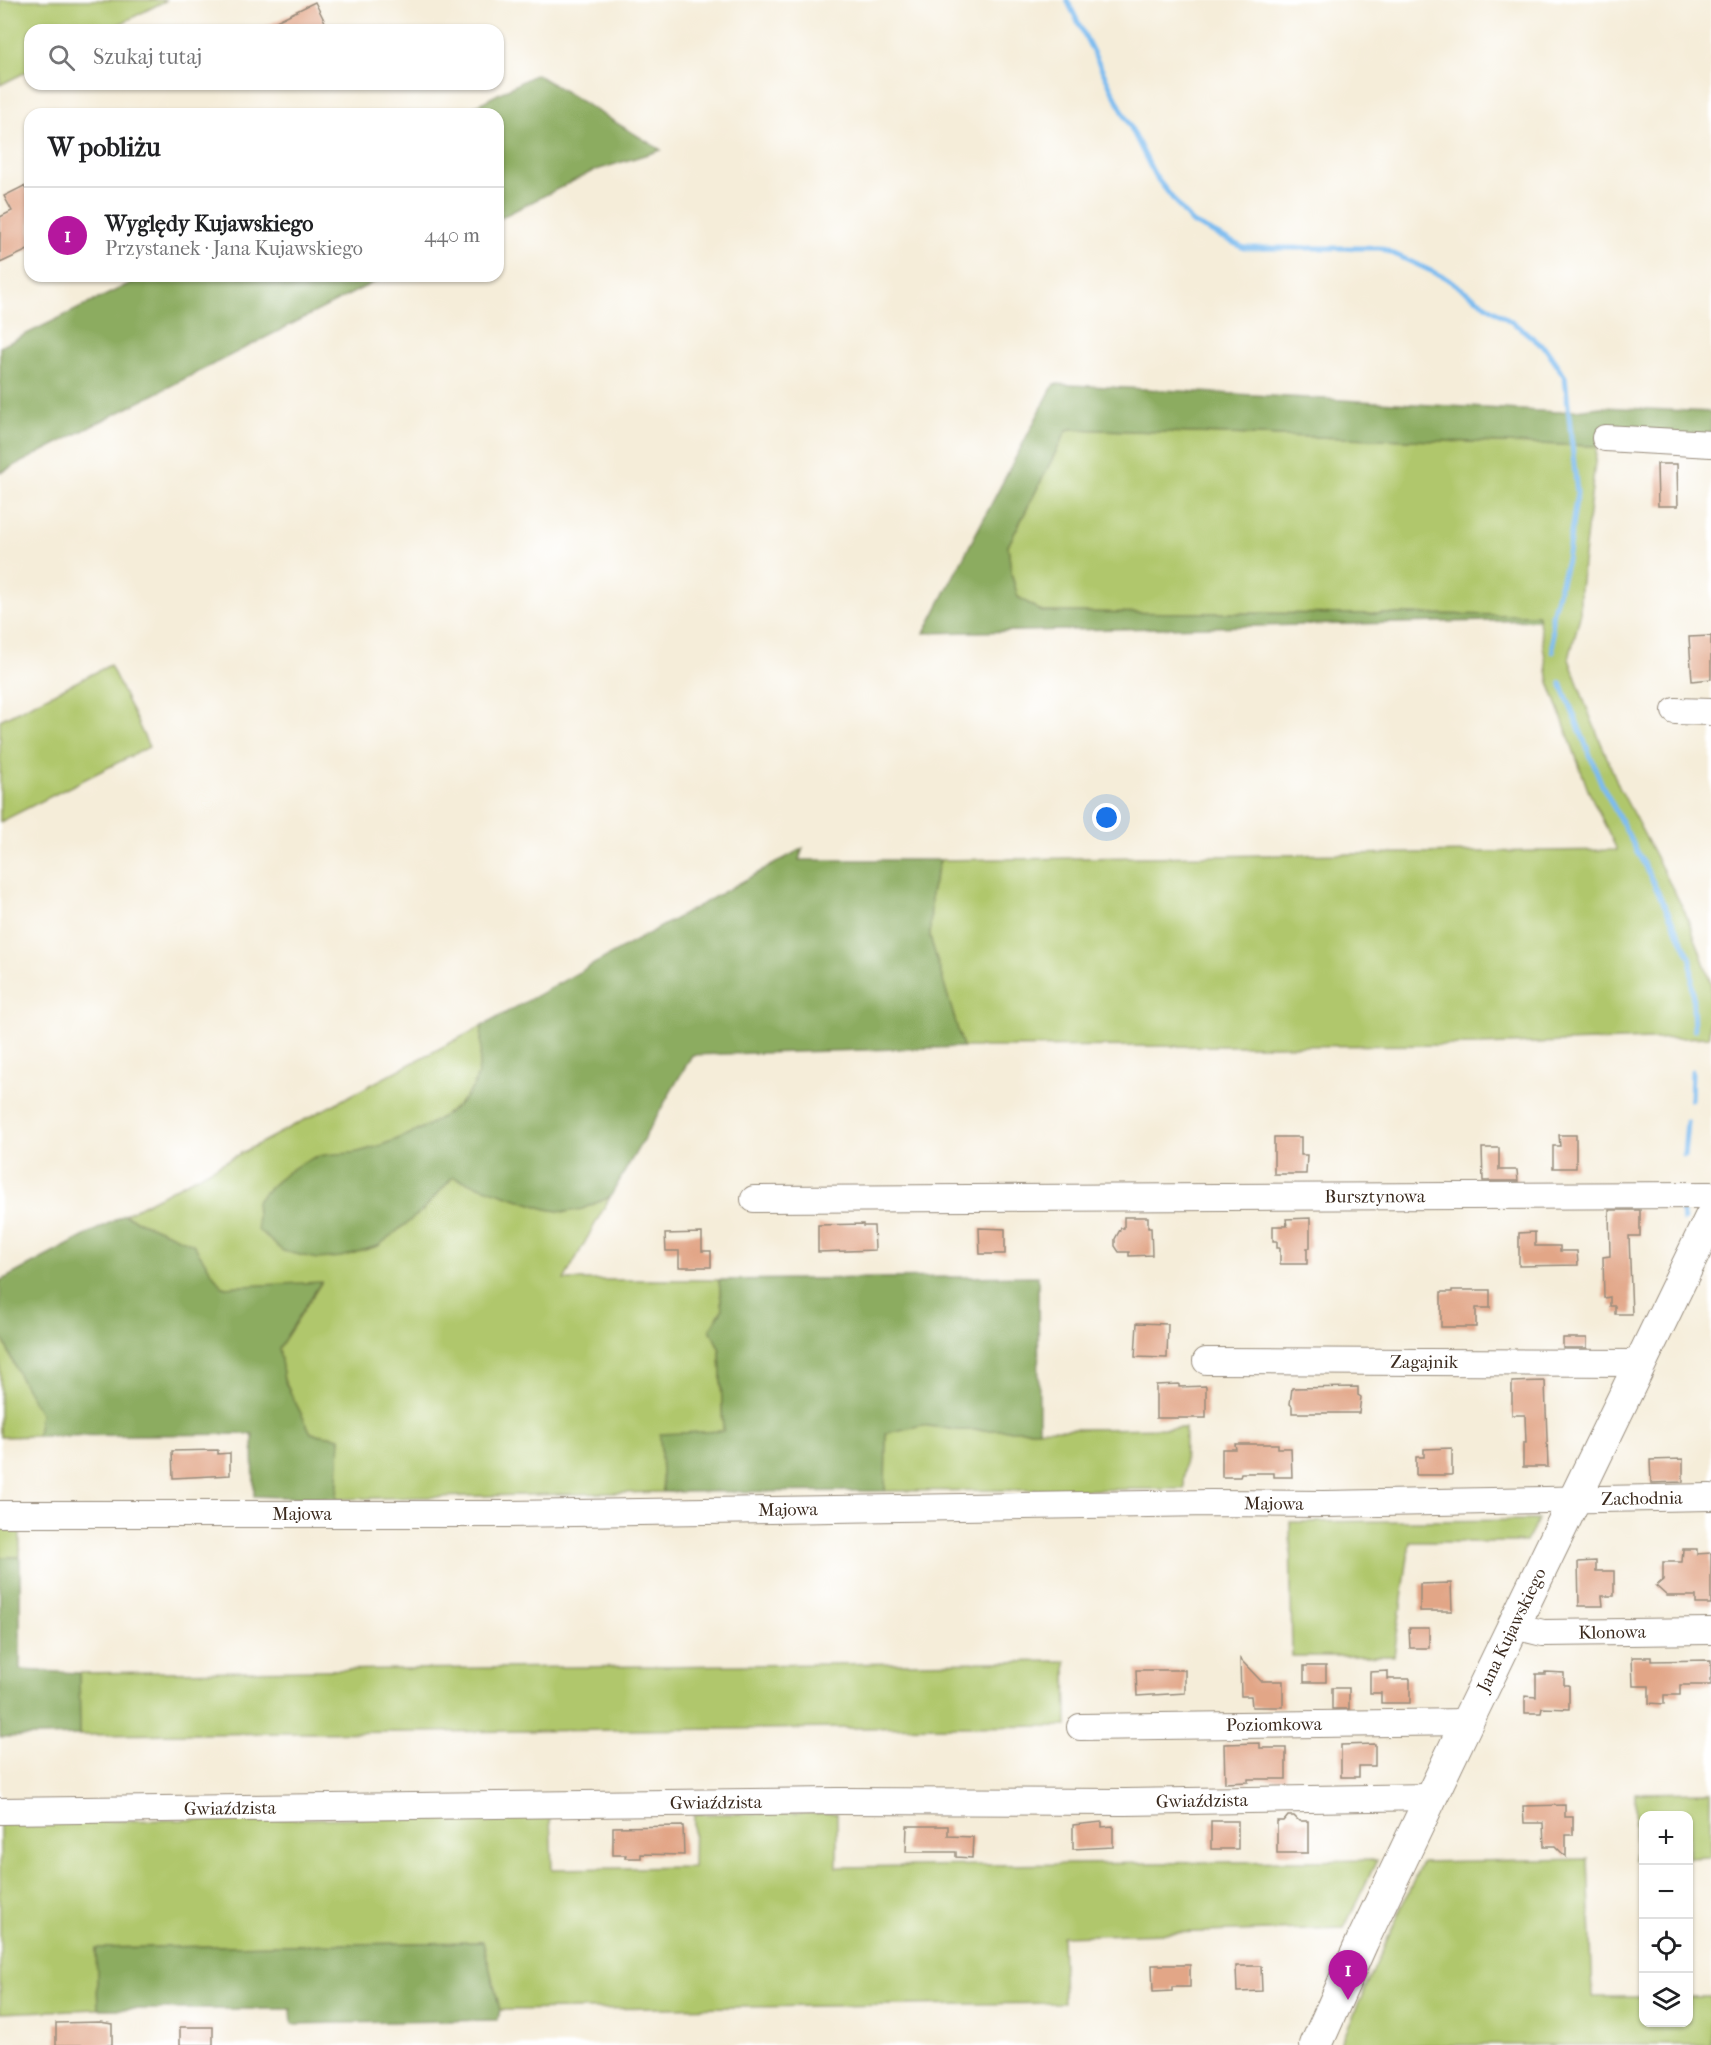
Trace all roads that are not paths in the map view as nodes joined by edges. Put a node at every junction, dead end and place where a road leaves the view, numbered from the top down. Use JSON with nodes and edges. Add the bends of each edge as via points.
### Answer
{"nodes":[{"id":1,"x":1605,"y":438,"type":"dead end"},
{"id":2,"x":1711,"y":444,"type":"edge"},
{"id":3,"x":1675,"y":711,"type":"dead end"},
{"id":4,"x":1711,"y":712,"type":"edge"},
{"id":5,"x":1711,"y":1195,"type":"edge"},
{"id":6,"x":754,"y":1199,"type":"dead end"},
{"id":7,"x":1711,"y":1217,"type":"edge"},
{"id":8,"x":1206,"y":1361,"type":"dead end"},
{"id":9,"x":1641,"y":1363,"type":"junction"},
{"id":10,"x":1711,"y":1497,"type":"edge"},
{"id":11,"x":1574,"y":1500,"type":"junction"},
{"id":12,"x":0,"y":1514,"type":"edge"},
{"id":13,"x":1514,"y":1626,"type":"junction"},
{"id":14,"x":1711,"y":1630,"type":"edge"},
{"id":15,"x":1467,"y":1722,"type":"junction"},
{"id":16,"x":1080,"y":1726,"type":"dead end"},
{"id":17,"x":1431,"y":1797,"type":"junction"},
{"id":18,"x":0,"y":1811,"type":"edge"},
{"id":19,"x":1316,"y":2045,"type":"edge"}],
"edges":[{"from":1,"to":2,"type":"street"},
{"from":3,"to":4,"type":"street"},
{"from":5,"to":6,"type":"street","name":"Bursztynowa"},
{"from":7,"to":9,"type":"main road","name":"Jana Kujawskiego"},
{"from":8,"to":9,"type":"street","name":"Zagajnik"},
{"from":9,"to":11,"type":"main road","name":"Jana Kujawskiego"},
{"from":10,"to":11,"type":"street","name":"Zachodnia"},
{"from":11,"to":12,"type":"street","name":"Majowa","via":[[509,1514]]},
{"from":11,"to":13,"type":"main road","name":"Jana Kujawskiego"},
{"from":13,"to":14,"type":"street","name":"Klonowa","via":[[1543,1633]]},
{"from":13,"to":15,"type":"main road","name":"Jana Kujawskiego"},
{"from":15,"to":16,"type":"street","name":"Poziomkowa"},
{"from":15,"to":17,"type":"main road","name":"Jana Kujawskiego"},
{"from":17,"to":18,"type":"street","name":"Gwiaździsta"},
{"from":17,"to":19,"type":"main road","name":"Jana Kujawskiego"}]}
